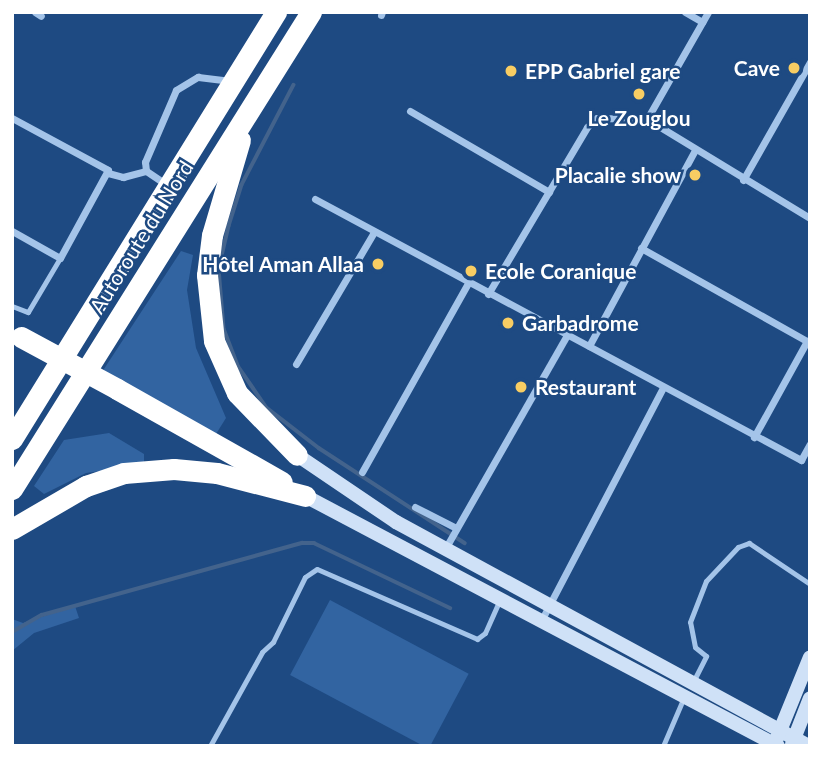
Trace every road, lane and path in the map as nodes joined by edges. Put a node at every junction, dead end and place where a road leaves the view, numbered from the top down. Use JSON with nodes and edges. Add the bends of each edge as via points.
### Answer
{"nodes":[{"id":1,"x":276,"y":12,"type":"edge"},
{"id":2,"x":311,"y":12,"type":"edge"},
{"id":3,"x":685,"y":12,"type":"edge"},
{"id":4,"x":708,"y":12,"type":"edge"},
{"id":5,"x":702,"y":22,"type":"junction"},
{"id":6,"x":810,"y":62,"type":"edge"},
{"id":7,"x":233,"y":81,"type":"junction"},
{"id":8,"x":249,"y":111,"type":"junction"},
{"id":9,"x":410,"y":111,"type":"dead end"},
{"id":10,"x":12,"y":118,"type":"edge"},
{"id":11,"x":646,"y":119,"type":"junction"},
{"id":12,"x":695,"y":150,"type":"junction"},
{"id":13,"x":146,"y":171,"type":"junction"},
{"id":14,"x":108,"y":173,"type":"junction"},
{"id":15,"x":743,"y":180,"type":"junction"},
{"id":16,"x":167,"y":185,"type":"junction"},
{"id":17,"x":549,"y":192,"type":"junction"},
{"id":18,"x":315,"y":199,"type":"dead end"},
{"id":19,"x":810,"y":218,"type":"edge"},
{"id":20,"x":12,"y":231,"type":"edge"},
{"id":21,"x":374,"y":232,"type":"junction"},
{"id":22,"x":641,"y":248,"type":"junction"},
{"id":23,"x":60,"y":258,"type":"junction"},
{"id":24,"x":468,"y":283,"type":"junction"},
{"id":25,"x":488,"y":294,"type":"junction"},
{"id":26,"x":12,"y":306,"type":"edge"},
{"id":27,"x":17,"y":335,"type":"edge"},
{"id":28,"x":567,"y":335,"type":"junction"},
{"id":29,"x":589,"y":346,"type":"junction"},
{"id":30,"x":296,"y":363,"type":"dead end"},
{"id":31,"x":49,"y":376,"type":"junction"},
{"id":32,"x":663,"y":388,"type":"junction"},
{"id":33,"x":12,"y":417,"type":"edge"},
{"id":34,"x":754,"y":437,"type":"junction"},
{"id":35,"x":12,"y":439,"type":"edge"},
{"id":36,"x":810,"y":444,"type":"edge"},
{"id":37,"x":297,"y":455,"type":"joint"},
{"id":38,"x":362,"y":472,"type":"dead end"},
{"id":39,"x":12,"y":489,"type":"edge"},
{"id":40,"x":305,"y":496,"type":"junction"},
{"id":41,"x":415,"y":507,"type":"dead end"},
{"id":42,"x":12,"y":529,"type":"edge"},
{"id":43,"x":456,"y":530,"type":"junction"},
{"id":44,"x":447,"y":546,"type":"junction"},
{"id":45,"x":810,"y":584,"type":"edge"},
{"id":46,"x":500,"y":599,"type":"junction"},
{"id":47,"x":549,"y":607,"type":"junction"},
{"id":48,"x":541,"y":621,"type":"junction"},
{"id":49,"x":810,"y":657,"type":"edge"},
{"id":50,"x":688,"y":690,"type":"junction"},
{"id":51,"x":810,"y":698,"type":"edge"},
{"id":52,"x":777,"y":741,"type":"edge"},
{"id":53,"x":793,"y":742,"type":"edge"},
{"id":54,"x":210,"y":746,"type":"edge"},
{"id":55,"x":663,"y":746,"type":"edge"},
{"id":56,"x":809,"y":746,"type":"edge"}],
"edges":[{"from":1,"to":7,"type":"highway","name":"Autoroute du Nord"},
{"from":2,"to":8,"type":"highway","name":"Autoroute du Nord"},
{"from":3,"to":5,"type":"street"},
{"from":4,"to":5,"type":"street"},
{"from":5,"to":11,"type":"street"},
{"from":6,"to":15,"type":"street"},
{"from":7,"to":13,"type":"street","via":[[198,77],[176,90],[145,162]]},
{"from":7,"to":16,"type":"highway","name":"Autoroute du Nord"},
{"from":8,"to":37,"type":"highway","via":[[212,235],[208,308],[214,341],[237,393]]},
{"from":8,"to":39,"type":"highway","name":"Autoroute du Nord"},
{"from":9,"to":17,"type":"street"},
{"from":10,"to":14,"type":"street","via":[[106,167]]},
{"from":11,"to":12,"type":"street"},
{"from":11,"to":17,"type":"street","via":[[597,118]]},
{"from":12,"to":15,"type":"street"},
{"from":12,"to":22,"type":"street"},
{"from":13,"to":14,"type":"street","via":[[123,177]]},
{"from":13,"to":16,"type":"street"},
{"from":14,"to":23,"type":"street"},
{"from":15,"to":19,"type":"street"},
{"from":16,"to":31,"type":"highway","name":"Autoroute du Nord"},
{"from":17,"to":25,"type":"street"},
{"from":18,"to":21,"type":"street"},
{"from":20,"to":23,"type":"street"},
{"from":21,"to":24,"type":"street"},
{"from":21,"to":30,"type":"street"},
{"from":22,"to":29,"type":"street"},
{"from":22,"to":34,"type":"street","via":[[807,341]]},
{"from":23,"to":26,"type":"lane","via":[[28,312]]},
{"from":24,"to":25,"type":"street"},
{"from":24,"to":38,"type":"street"},
{"from":25,"to":28,"type":"street"},
{"from":27,"to":40,"type":"highway","bridge":true},
{"from":28,"to":29,"type":"street"},
{"from":28,"to":43,"type":"street"},
{"from":29,"to":32,"type":"street"},
{"from":31,"to":33,"type":"highway"},
{"from":31,"to":35,"type":"highway","name":"Autoroute du Nord"},
{"from":32,"to":34,"type":"street"},
{"from":32,"to":47,"type":"street"},
{"from":34,"to":36,"type":"street","via":[[801,460]]},
{"from":37,"to":44,"type":"main road"},
{"from":40,"to":42,"type":"highway","via":[[217,473],[174,469],[124,473],[86,486]]},
{"from":40,"to":46,"type":"main road"},
{"from":41,"to":43,"type":"street"},
{"from":43,"to":44,"type":"street"},
{"from":44,"to":47,"type":"main road"},
{"from":45,"to":50,"type":"lane","via":[[749,543],[738,547],[706,581],[690,622],[695,647],[706,656]]},
{"from":46,"to":48,"type":"main road"},
{"from":46,"to":54,"type":"lane","via":[[485,634],[477,639],[317,569],[305,577],[273,642],[262,652]]},
{"from":47,"to":48,"type":"street"},
{"from":47,"to":50,"type":"main road"},
{"from":48,"to":50,"type":"main road"},
{"from":49,"to":52,"type":"main road"},
{"from":50,"to":52,"type":"main road"},
{"from":50,"to":55,"type":"lane"},
{"from":51,"to":53,"type":"main road"},
{"from":52,"to":53,"type":"main road"},
{"from":53,"to":56,"type":"main road"}]}
